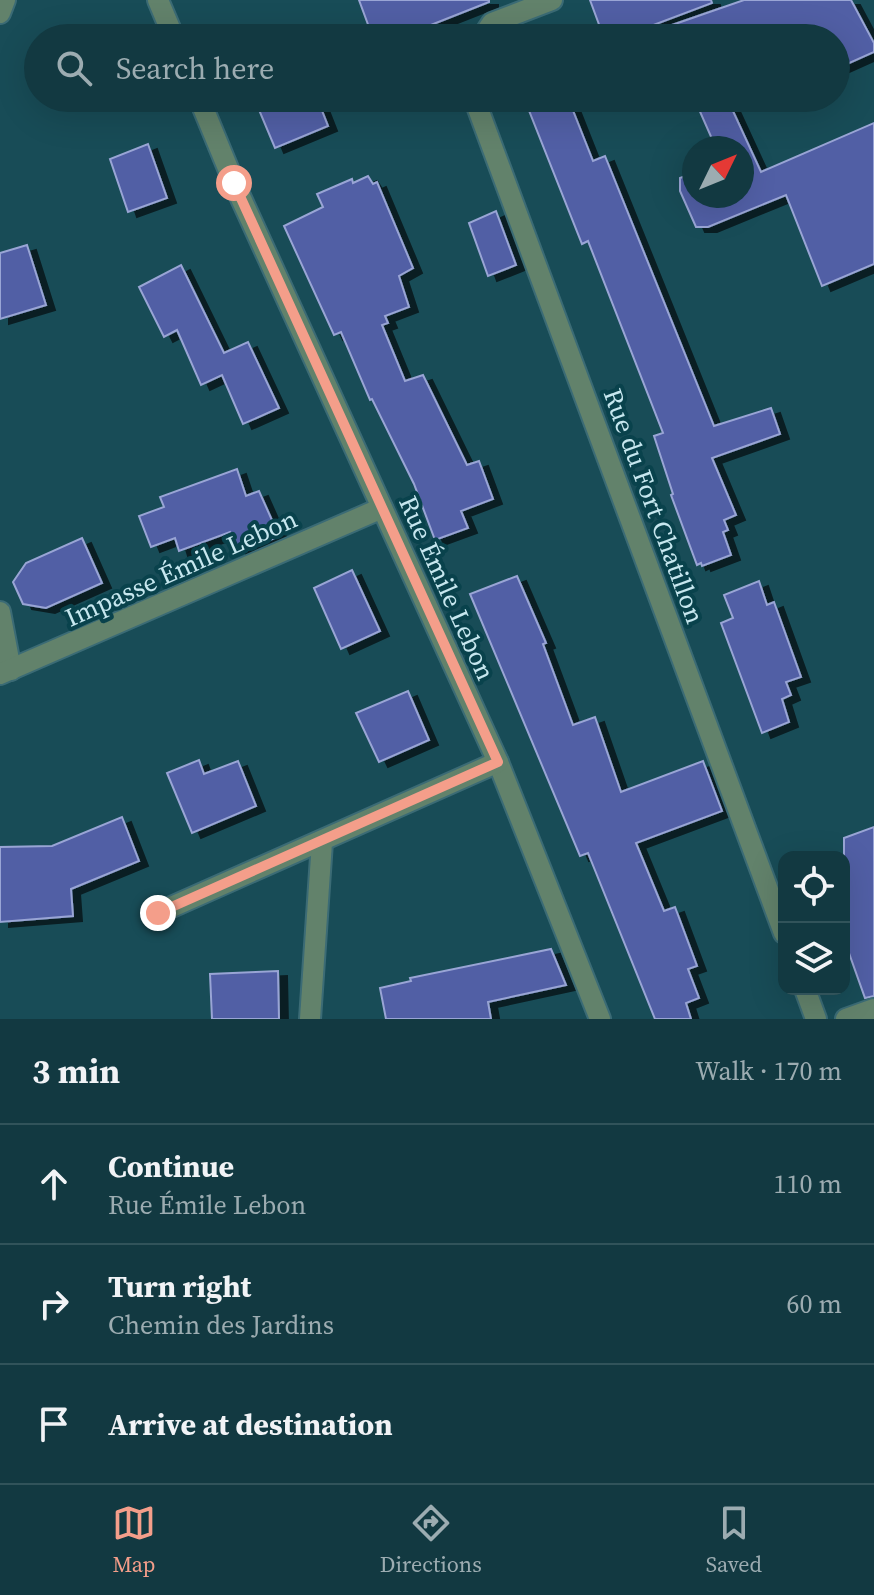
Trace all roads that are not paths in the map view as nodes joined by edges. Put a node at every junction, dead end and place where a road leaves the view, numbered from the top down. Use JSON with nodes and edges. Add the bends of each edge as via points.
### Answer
{"nodes":[{"id":1,"x":5,"y":0,"type":"edge"},
{"id":2,"x":158,"y":0,"type":"edge"},
{"id":3,"x":552,"y":0,"type":"edge"},
{"id":4,"x":0,"y":13,"type":"edge"},
{"id":5,"x":168,"y":24,"type":"edge"},
{"id":6,"x":491,"y":24,"type":"edge"},
{"id":7,"x":205,"y":112,"type":"edge"},
{"id":8,"x":479,"y":112,"type":"edge"},
{"id":9,"x":382,"y":508,"type":"junction"},
{"id":10,"x":0,"y":612,"type":"edge"},
{"id":11,"x":5,"y":672,"type":"edge"},
{"id":12,"x":498,"y":762,"type":"junction"},
{"id":13,"x":322,"y":842,"type":"junction"},
{"id":14,"x":158,"y":913,"type":"dead end"},
{"id":15,"x":780,"y":923,"type":"edge"},
{"id":16,"x":807,"y":995,"type":"edge"},
{"id":17,"x":874,"y":1009,"type":"edge"},
{"id":18,"x":310,"y":1019,"type":"edge"},
{"id":19,"x":600,"y":1019,"type":"edge"},
{"id":20,"x":816,"y":1019,"type":"edge"},
{"id":21,"x":846,"y":1019,"type":"edge"}],
"edges":[{"from":1,"to":4,"type":"street"},
{"from":2,"to":5,"type":"street"},
{"from":3,"to":6,"type":"street"},
{"from":7,"to":9,"type":"street","name":"Rue Émile Lebon"},
{"from":8,"to":15,"type":"street","name":"Rue du Fort Chatillon"},
{"from":9,"to":11,"type":"street","name":"Impasse Émile Lebon"},
{"from":9,"to":12,"type":"street","name":"Rue Émile Lebon"},
{"from":10,"to":11,"type":"street"},
{"from":12,"to":13,"type":"street"},
{"from":12,"to":19,"type":"street","name":"Rue Émile Lebon"},
{"from":13,"to":14,"type":"street"},
{"from":13,"to":18,"type":"street"},
{"from":16,"to":20,"type":"street"},
{"from":17,"to":21,"type":"street"}]}
